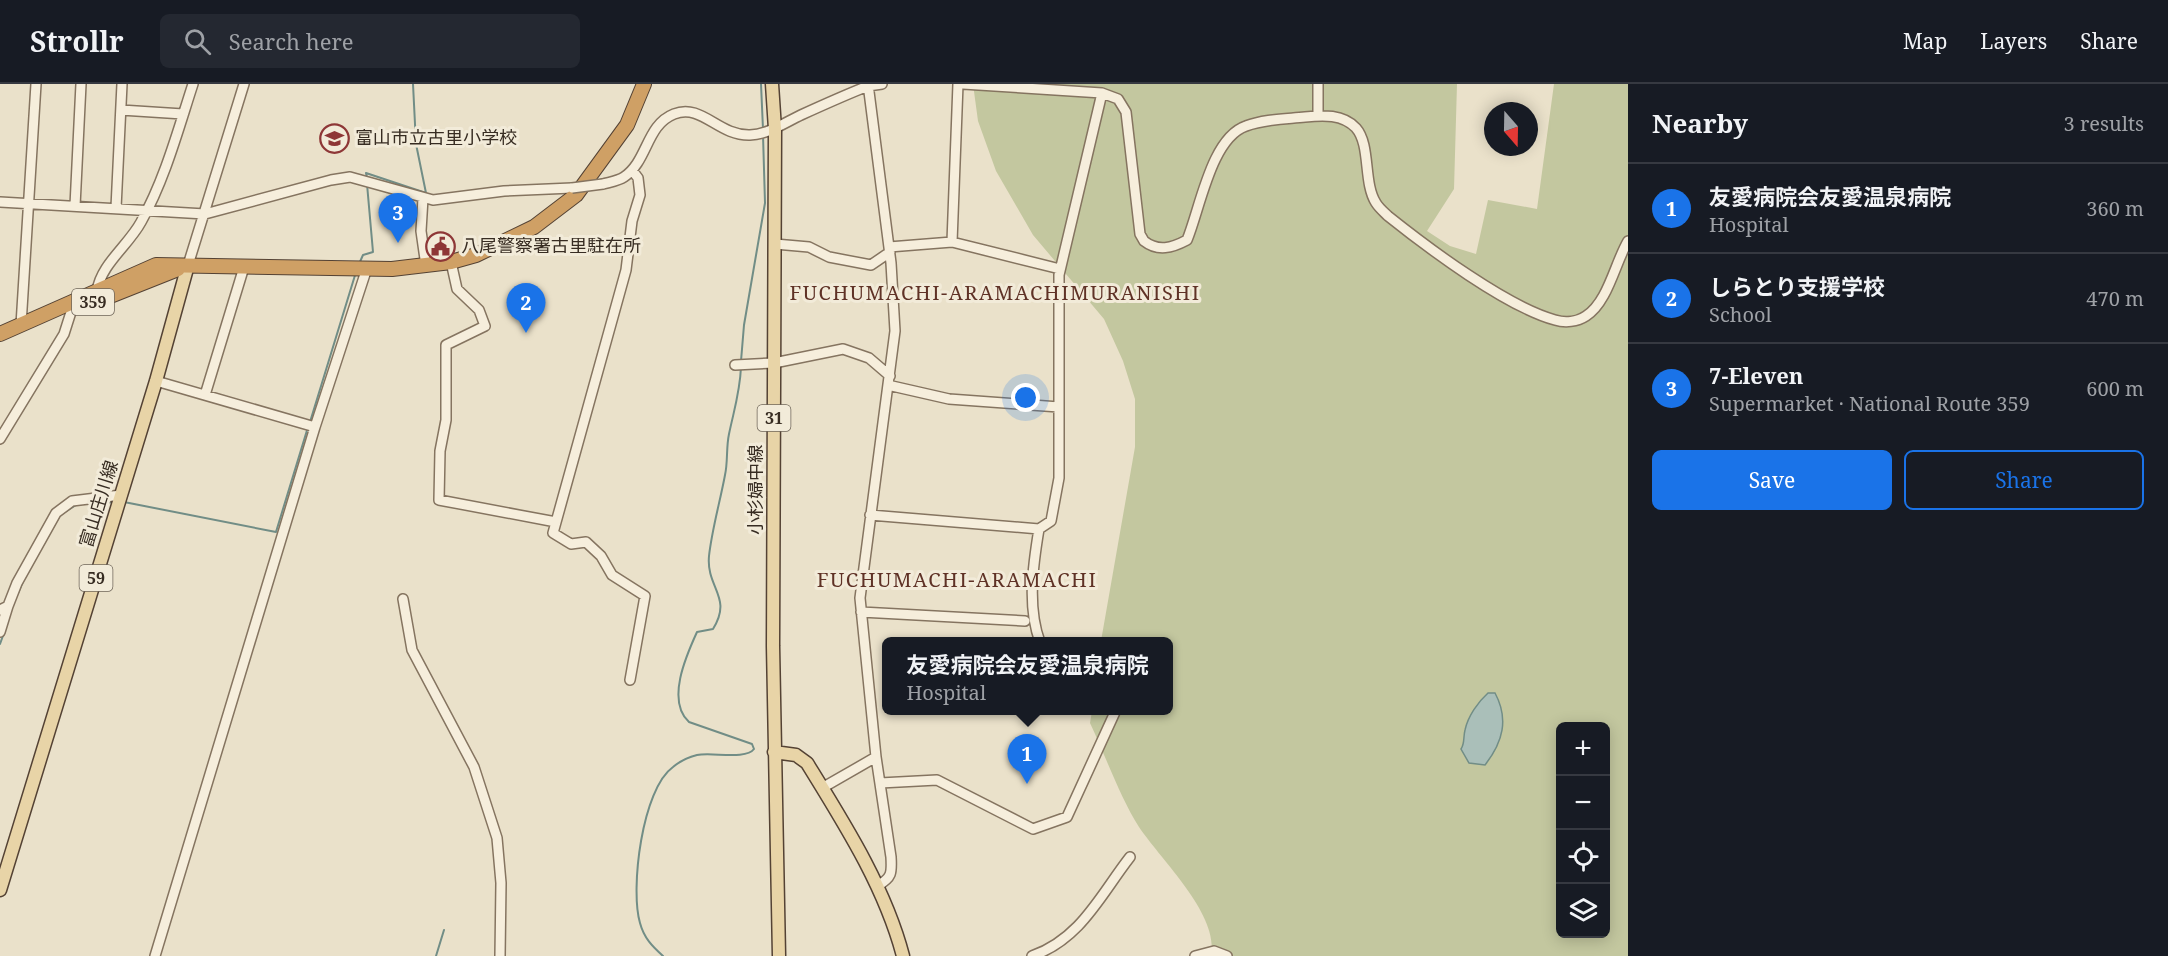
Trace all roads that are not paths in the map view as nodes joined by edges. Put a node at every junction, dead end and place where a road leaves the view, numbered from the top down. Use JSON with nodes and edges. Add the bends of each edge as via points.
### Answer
{"nodes":[{"id":1,"x":36,"y":84,"type":"edge"},
{"id":2,"x":81,"y":84,"type":"edge"},
{"id":3,"x":122,"y":84,"type":"edge"},
{"id":4,"x":193,"y":84,"type":"edge"},
{"id":5,"x":244,"y":84,"type":"edge"},
{"id":6,"x":644,"y":84,"type":"edge"},
{"id":7,"x":772,"y":84,"type":"edge"},
{"id":8,"x":882,"y":84,"type":"edge"},
{"id":9,"x":958,"y":84,"type":"edge"},
{"id":10,"x":963,"y":84,"type":"edge"},
{"id":11,"x":1318,"y":84,"type":"edge"},
{"id":12,"x":868,"y":85,"type":"edge"},
{"id":13,"x":1102,"y":93,"type":"junction"},
{"id":14,"x":121,"y":110,"type":"junction"},
{"id":15,"x":183,"y":114,"type":"junction"},
{"id":16,"x":1318,"y":116,"type":"junction"},
{"id":17,"x":775,"y":129,"type":"junction"},
{"id":18,"x":632,"y":170,"type":"junction"},
{"id":19,"x":423,"y":198,"type":"junction"},
{"id":20,"x":0,"y":202,"type":"edge"},
{"id":21,"x":29,"y":203,"type":"junction"},
{"id":22,"x":75,"y":206,"type":"junction"},
{"id":23,"x":116,"y":208,"type":"junction"},
{"id":24,"x":147,"y":210,"type":"junction"},
{"id":25,"x":205,"y":214,"type":"junction"},
{"id":26,"x":1628,"y":241,"type":"edge"},
{"id":27,"x":952,"y":242,"type":"junction"},
{"id":28,"x":775,"y":244,"type":"junction"},
{"id":29,"x":889,"y":249,"type":"junction"},
{"id":30,"x":451,"y":262,"type":"junction"},
{"id":31,"x":188,"y":266,"type":"junction"},
{"id":32,"x":426,"y":266,"type":"junction"},
{"id":33,"x":244,"y":267,"type":"junction"},
{"id":34,"x":367,"y":268,"type":"junction"},
{"id":35,"x":1060,"y":269,"type":"junction"},
{"id":36,"x":97,"y":291,"type":"junction"},
{"id":37,"x":71,"y":312,"type":"junction"},
{"id":38,"x":21,"y":324,"type":"junction"},
{"id":39,"x":0,"y":334,"type":"edge"},
{"id":40,"x":0,"y":343,"type":"edge"},
{"id":41,"x":774,"y":363,"type":"junction"},
{"id":42,"x":735,"y":365,"type":"dead end"},
{"id":43,"x":156,"y":381,"type":"junction"},
{"id":44,"x":891,"y":381,"type":"junction"},
{"id":45,"x":205,"y":395,"type":"junction"},
{"id":46,"x":1059,"y":406,"type":"junction"},
{"id":47,"x":315,"y":427,"type":"junction"},
{"id":48,"x":0,"y":439,"type":"edge"},
{"id":49,"x":121,"y":495,"type":"junction"},
{"id":50,"x":870,"y":515,"type":"junction"},
{"id":51,"x":556,"y":522,"type":"junction"},
{"id":52,"x":1039,"y":529,"type":"junction"},
{"id":53,"x":403,"y":599,"type":"dead end"},
{"id":54,"x":4,"y":608,"type":"edge"},
{"id":55,"x":861,"y":612,"type":"junction"},
{"id":56,"x":1025,"y":621,"type":"dead end"},
{"id":57,"x":0,"y":632,"type":"edge"},
{"id":58,"x":1039,"y":637,"type":"edge"},
{"id":59,"x":630,"y":680,"type":"dead end"},
{"id":60,"x":1114,"y":715,"type":"edge"},
{"id":61,"x":774,"y":752,"type":"junction"},
{"id":62,"x":876,"y":757,"type":"junction"},
{"id":63,"x":880,"y":783,"type":"junction"},
{"id":64,"x":822,"y":788,"type":"junction"},
{"id":65,"x":1130,"y":857,"type":"dead end"},
{"id":66,"x":877,"y":886,"type":"junction"},
{"id":67,"x":0,"y":890,"type":"edge"},
{"id":68,"x":155,"y":956,"type":"edge"},
{"id":69,"x":500,"y":956,"type":"edge"},
{"id":70,"x":778,"y":956,"type":"edge"},
{"id":71,"x":903,"y":956,"type":"edge"},
{"id":72,"x":1032,"y":956,"type":"edge"},
{"id":73,"x":1194,"y":956,"type":"edge"},
{"id":74,"x":1227,"y":956,"type":"edge"}],
"edges":[{"from":1,"to":21,"type":"street"},
{"from":2,"to":22,"type":"street"},
{"from":3,"to":14,"type":"street"},
{"from":4,"to":15,"type":"street"},
{"from":5,"to":25,"type":"street"},
{"from":6,"to":30,"type":"highway","number":"359","via":[[627,125],[576,195],[506,243]]},
{"from":7,"to":17,"type":"main road","name":"小杉婦中線","number":"31"},
{"from":8,"to":12,"type":"street"},
{"from":9,"to":27,"type":"street"},
{"from":10,"to":13,"type":"street"},
{"from":11,"to":16,"type":"street"},
{"from":12,"to":17,"type":"street"},
{"from":12,"to":29,"type":"street"},
{"from":13,"to":16,"type":"street","via":[[1118,99],[1126,112],[1140,234],[1144,242],[1160,249],[1187,240],[1204,187],[1223,145],[1233,133],[1265,121]]},
{"from":13,"to":35,"type":"street"},
{"from":14,"to":15,"type":"street"},
{"from":14,"to":23,"type":"street"},
{"from":15,"to":24,"type":"street"},
{"from":16,"to":26,"type":"street","via":[[1343,119],[1362,137],[1375,201],[1388,216],[1490,287],[1556,321],[1577,320],[1595,309]]},
{"from":17,"to":18,"type":"street","via":[[753,135],[737,134],[724,131],[702,115],[676,113],[656,127]]},
{"from":17,"to":28,"type":"main road","name":"小杉婦中線","number":"31"},
{"from":18,"to":19,"type":"street","bridge":true,"via":[[623,178],[603,184]]},
{"from":18,"to":51,"type":"street","via":[[638,178],[640,195],[626,270]]},
{"from":19,"to":25,"type":"street","via":[[350,177]]},
{"from":19,"to":32,"type":"street","via":[[421,231]]},
{"from":20,"to":21,"type":"street"},
{"from":21,"to":22,"type":"street"},
{"from":21,"to":38,"type":"street"},
{"from":22,"to":23,"type":"street"},
{"from":23,"to":24,"type":"street"},
{"from":24,"to":25,"type":"street"},
{"from":24,"to":36,"type":"street","via":[[141,224],[99,279]]},
{"from":25,"to":31,"type":"street"},
{"from":27,"to":29,"type":"street"},
{"from":27,"to":35,"type":"street"},
{"from":28,"to":29,"type":"street","via":[[809,248],[829,257],[871,265]]},
{"from":28,"to":41,"type":"main road","name":"小杉婦中線","number":"31"},
{"from":29,"to":44,"type":"street","via":[[895,331]]},
{"from":30,"to":32,"type":"highway","number":"359"},
{"from":30,"to":51,"type":"street","via":[[457,289],[479,310],[485,326],[446,345],[446,420],[440,451],[439,500]]},
{"from":31,"to":33,"type":"highway","number":"359"},
{"from":31,"to":36,"type":"highway","number":"359","via":[[156,265]]},
{"from":31,"to":37,"type":"highway","number":"359"},
{"from":31,"to":43,"type":"main road","name":"富山庄川線","number":"59"},
{"from":32,"to":34,"type":"highway","number":"359"},
{"from":33,"to":34,"type":"highway","number":"359"},
{"from":33,"to":45,"type":"street"},
{"from":34,"to":47,"type":"street"},
{"from":35,"to":46,"type":"street"},
{"from":36,"to":38,"type":"highway","number":"359"},
{"from":37,"to":40,"type":"highway","number":"359"},
{"from":37,"to":48,"type":"street","via":[[64,333]]},
{"from":38,"to":39,"type":"highway","number":"359"},
{"from":41,"to":42,"type":"street"},
{"from":41,"to":44,"type":"street","via":[[843,349],[869,358]]},
{"from":41,"to":61,"type":"main road","name":"小杉婦中線","number":"31"},
{"from":43,"to":45,"type":"street"},
{"from":43,"to":49,"type":"main road","name":"富山庄川線","number":"59"},
{"from":44,"to":46,"type":"street","via":[[949,399]]},
{"from":44,"to":50,"type":"street"},
{"from":45,"to":47,"type":"street"},
{"from":46,"to":52,"type":"street","via":[[1059,478],[1051,521]]},
{"from":47,"to":68,"type":"street"},
{"from":49,"to":54,"type":"street","via":[[72,501],[56,513]]},
{"from":49,"to":67,"type":"main road","name":"富山庄川線","number":"59"},
{"from":50,"to":52,"type":"street"},
{"from":50,"to":55,"type":"street"},
{"from":51,"to":59,"type":"street","via":[[553,533],[571,544],[585,542],[601,556],[612,575],[645,596]]},
{"from":52,"to":58,"type":"street","via":[[1032,573]]},
{"from":53,"to":69,"type":"street","via":[[412,650],[474,767],[497,838]]},
{"from":54,"to":57,"type":"street"},
{"from":55,"to":56,"type":"street"},
{"from":55,"to":62,"type":"street"},
{"from":60,"to":63,"type":"street","via":[[1067,817],[1046,826],[1033,829],[937,780]]},
{"from":61,"to":64,"type":"main road","via":[[796,755],[807,763]]},
{"from":61,"to":70,"type":"main road","name":"小杉婦中線","number":"31"},
{"from":62,"to":63,"type":"street"},
{"from":62,"to":64,"type":"street"},
{"from":63,"to":66,"type":"street","via":[[892,873],[889,880]]},
{"from":64,"to":66,"type":"main road"},
{"from":65,"to":72,"type":"street","via":[[1080,925],[1066,938]]},
{"from":66,"to":71,"type":"main road"},
{"from":73,"to":74,"type":"street","via":[[1214,951]]}]}
